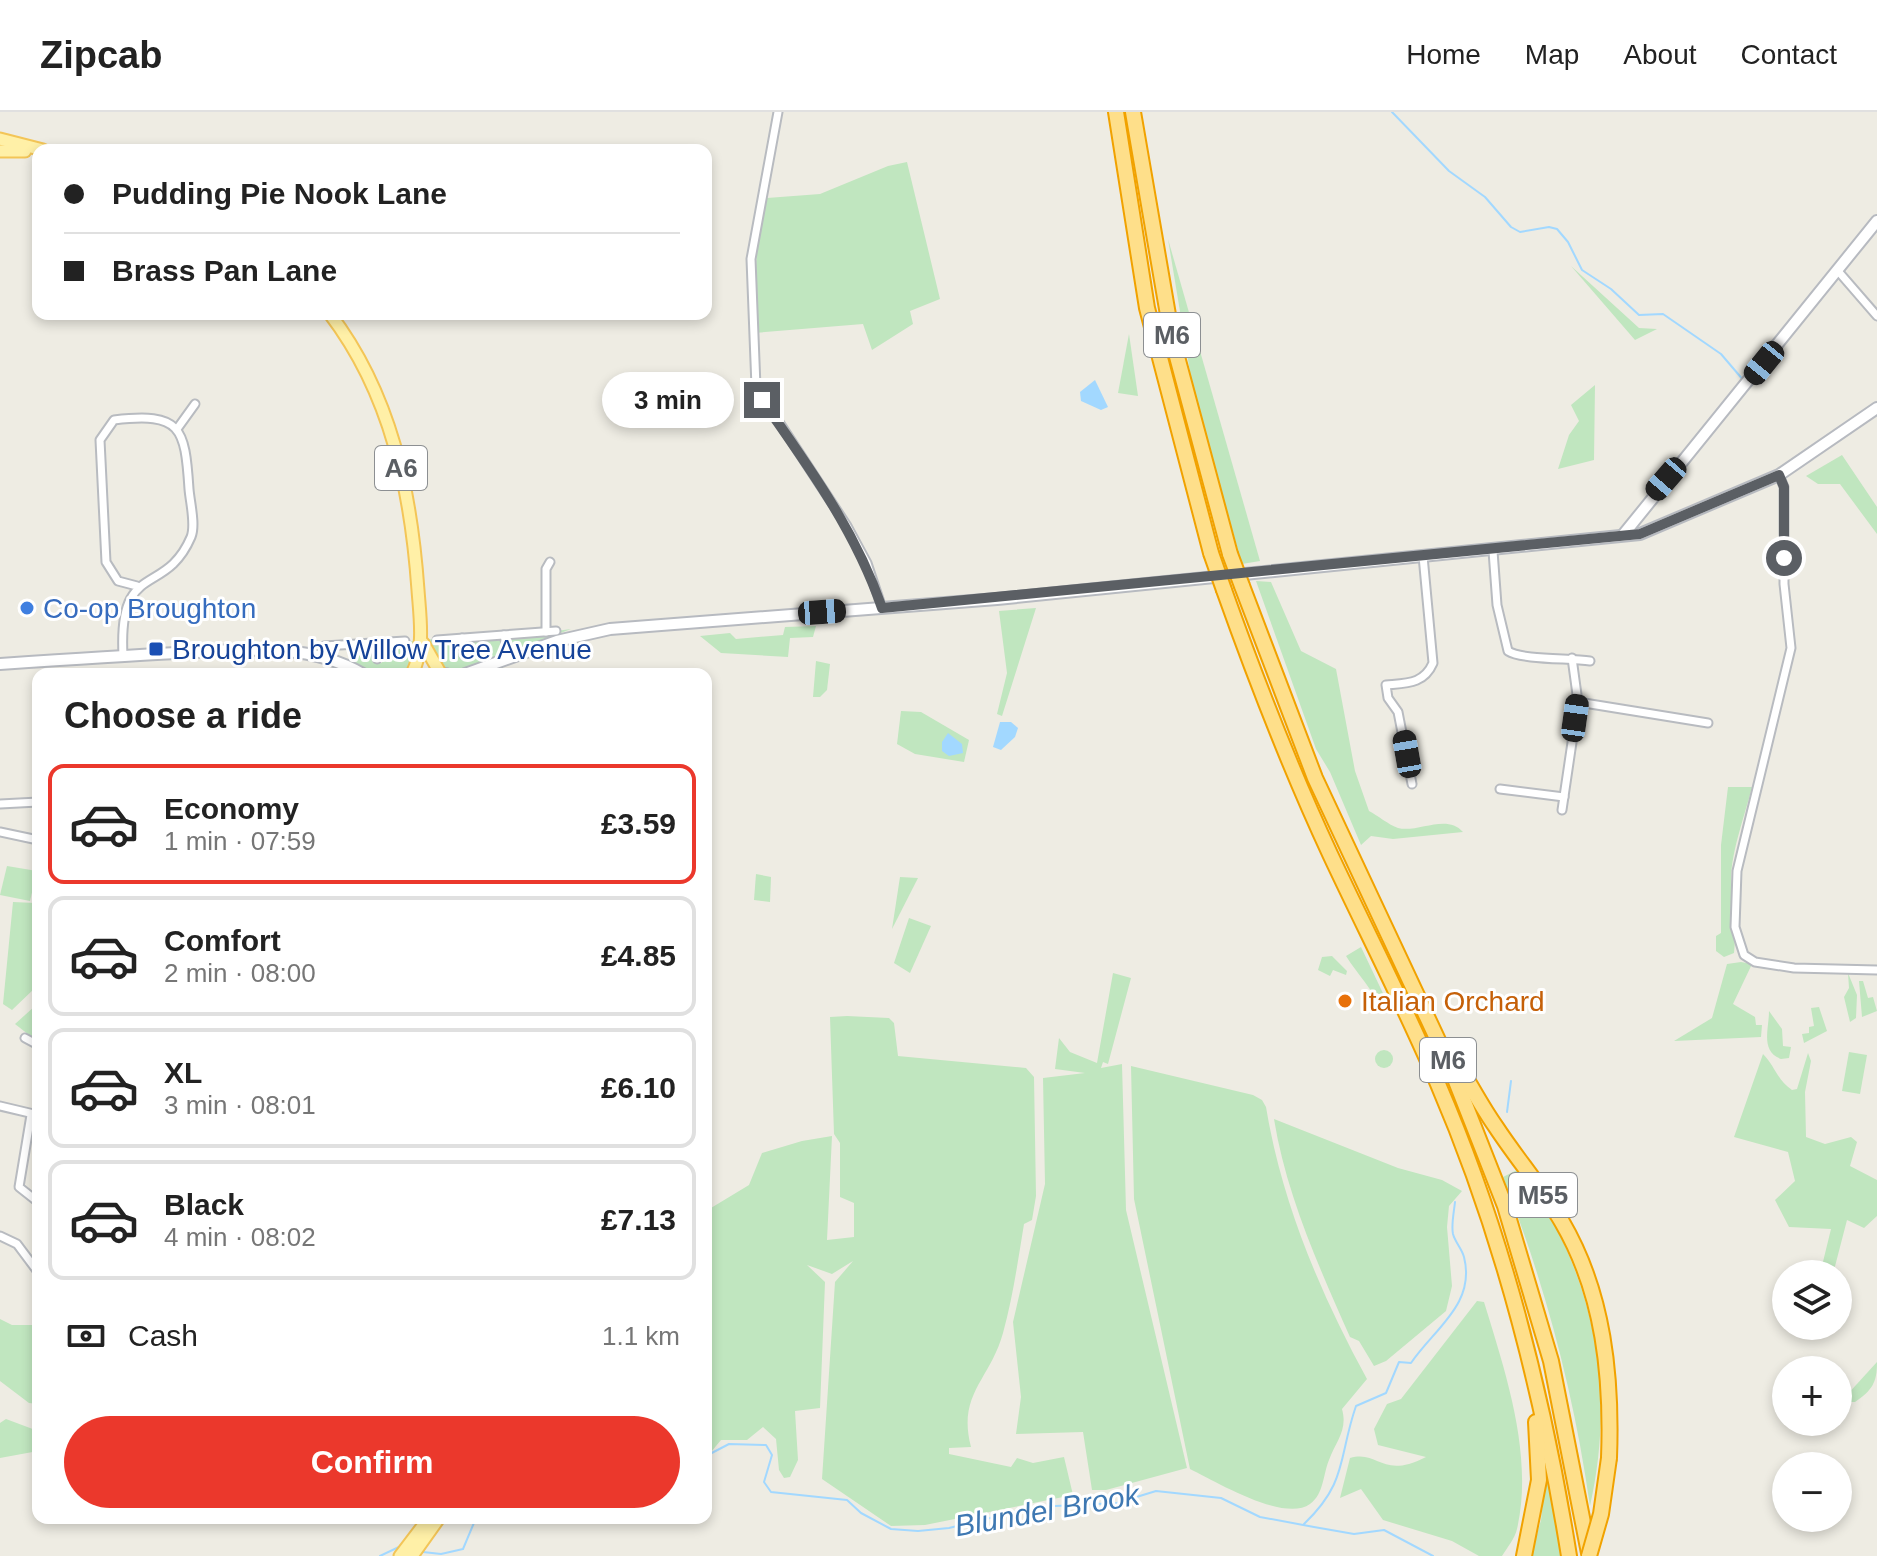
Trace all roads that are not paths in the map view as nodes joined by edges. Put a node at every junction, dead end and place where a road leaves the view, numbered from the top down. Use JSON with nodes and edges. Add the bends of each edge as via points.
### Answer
{"nodes":[{"id":1,"x":778,"y":112,"type":"edge"},
{"id":2,"x":1116,"y":112,"type":"edge"},
{"id":3,"x":1133,"y":112,"type":"edge"},
{"id":4,"x":0,"y":139,"type":"edge"},
{"id":5,"x":32,"y":149,"type":"edge"},
{"id":6,"x":0,"y":151,"type":"edge"},
{"id":7,"x":32,"y":151,"type":"edge"},
{"id":8,"x":1877,"y":221,"type":"edge"},
{"id":9,"x":1838,"y":271,"type":"junction"},
{"id":10,"x":1877,"y":316,"type":"edge"},
{"id":11,"x":334,"y":320,"type":"edge"},
{"id":12,"x":185,"y":400,"type":"dead end"},
{"id":13,"x":1877,"y":408,"type":"edge"},
{"id":14,"x":177,"y":429,"type":"junction"},
{"id":15,"x":1779,"y":475,"type":"junction"},
{"id":16,"x":1623,"y":535,"type":"junction"},
{"id":17,"x":1493,"y":551,"type":"junction"},
{"id":18,"x":1423,"y":556,"type":"junction"},
{"id":19,"x":550,"y":562,"type":"dead end"},
{"id":20,"x":137,"y":586,"type":"junction"},
{"id":21,"x":882,"y":608,"type":"junction"},
{"id":22,"x":556,"y":631,"type":"dead end"},
{"id":23,"x":546,"y":632,"type":"junction"},
{"id":24,"x":504,"y":635,"type":"junction"},
{"id":25,"x":462,"y":638,"type":"junction"},
{"id":26,"x":421,"y":639,"type":"junction"},
{"id":27,"x":437,"y":640,"type":"dead end"},
{"id":28,"x":405,"y":641,"type":"dead end"},
{"id":29,"x":376,"y":643,"type":"junction"},
{"id":30,"x":350,"y":645,"type":"junction"},
{"id":31,"x":324,"y":646,"type":"dead end"},
{"id":32,"x":123,"y":655,"type":"junction"},
{"id":33,"x":464,"y":655,"type":"dead end"},
{"id":34,"x":1572,"y":658,"type":"junction"},
{"id":35,"x":377,"y":659,"type":"dead end"},
{"id":36,"x":509,"y":659,"type":"junction"},
{"id":37,"x":1590,"y":661,"type":"dead end"},
{"id":38,"x":0,"y":664,"type":"edge"},
{"id":39,"x":346,"y":665,"type":"junction"},
{"id":40,"x":491,"y":667,"type":"joint"},
{"id":41,"x":352,"y":668,"type":"edge"},
{"id":42,"x":414,"y":668,"type":"edge"},
{"id":43,"x":440,"y":668,"type":"edge"},
{"id":44,"x":487,"y":668,"type":"edge"},
{"id":45,"x":1578,"y":702,"type":"junction"},
{"id":46,"x":1708,"y":723,"type":"dead end"},
{"id":47,"x":1412,"y":784,"type":"dead end"},
{"id":48,"x":1500,"y":789,"type":"dead end"},
{"id":49,"x":1564,"y":797,"type":"junction"},
{"id":50,"x":32,"y":802,"type":"edge"},
{"id":51,"x":0,"y":804,"type":"edge"},
{"id":52,"x":1562,"y":810,"type":"dead end"},
{"id":53,"x":0,"y":832,"type":"edge"},
{"id":54,"x":32,"y":839,"type":"edge"},
{"id":55,"x":1400,"y":957,"type":"junction"},
{"id":56,"x":1877,"y":970,"type":"edge"},
{"id":57,"x":25,"y":1038,"type":"dead end"},
{"id":58,"x":32,"y":1042,"type":"edge"},
{"id":59,"x":0,"y":1106,"type":"edge"},
{"id":60,"x":32,"y":1114,"type":"edge"},
{"id":61,"x":32,"y":1125,"type":"edge"},
{"id":62,"x":32,"y":1197,"type":"edge"},
{"id":63,"x":0,"y":1236,"type":"edge"},
{"id":64,"x":32,"y":1264,"type":"edge"},
{"id":65,"x":1515,"y":1305,"type":"junction"},
{"id":66,"x":426,"y":1524,"type":"edge"},
{"id":67,"x":435,"y":1524,"type":"edge"},
{"id":68,"x":411,"y":1550,"type":"edge"},
{"id":69,"x":400,"y":1556,"type":"edge"},
{"id":70,"x":1524,"y":1556,"type":"edge"},
{"id":71,"x":1569,"y":1556,"type":"edge"},
{"id":72,"x":1590,"y":1556,"type":"edge"}],
"edges":[{"from":1,"to":21,"type":"street","via":[[751,259],[756,387],[847,526]]},
{"from":2,"to":65,"type":"highway","number":"M6","bridge":true,"via":[[1147,308],[1211,553],[1297,781],[1444,1098]]},
{"from":3,"to":55,"type":"highway","number":"M6","bridge":true,"via":[[1160,283],[1230,554],[1315,778]]},
{"from":4,"to":5,"type":"main road"},
{"from":6,"to":7,"type":"main road"},
{"from":8,"to":9,"type":"main road"},
{"from":9,"to":10,"type":"street"},
{"from":9,"to":16,"type":"main road"},
{"from":11,"to":26,"type":"main road","number":"A6","via":[[366,371],[390,426],[415,546]]},
{"from":12,"to":14,"type":"street","via":[[194,406]]},
{"from":13,"to":15,"type":"main road"},
{"from":14,"to":20,"type":"street","via":[[186,445],[193,534],[175,564]]},
{"from":14,"to":20,"type":"street","via":[[161,418],[114,420],[100,440],[106,562],[118,581]]},
{"from":15,"to":16,"type":"main road","via":[[1654,529]]},
{"from":15,"to":56,"type":"street","via":[[1784,487],[1784,584],[1791,648],[1737,871],[1735,927],[1744,955],[1755,962]]},
{"from":16,"to":17,"type":"main road"},
{"from":17,"to":18,"type":"main road"},
{"from":17,"to":34,"type":"street","via":[[1508,651],[1517,657]]},
{"from":18,"to":21,"type":"main road"},
{"from":18,"to":47,"type":"street","via":[[1433,663],[1419,681],[1386,685],[1398,712]]},
{"from":19,"to":23,"type":"street"},
{"from":20,"to":32,"type":"street","via":[[126,606]]},
{"from":21,"to":36,"type":"main road","via":[[610,629]]},
{"from":22,"to":23,"type":"street"},
{"from":23,"to":24,"type":"street"},
{"from":24,"to":25,"type":"street"},
{"from":24,"to":36,"type":"street"},
{"from":25,"to":27,"type":"street"},
{"from":25,"to":33,"type":"street"},
{"from":26,"to":42,"type":"main road","number":"A6"},
{"from":26,"to":43,"type":"main road","number":"A6"},
{"from":28,"to":29,"type":"street"},
{"from":29,"to":30,"type":"street"},
{"from":29,"to":35,"type":"street"},
{"from":30,"to":31,"type":"street"},
{"from":30,"to":39,"type":"street"},
{"from":32,"to":38,"type":"main road"},
{"from":32,"to":39,"type":"main road","via":[[284,650]]},
{"from":34,"to":37,"type":"street"},
{"from":34,"to":45,"type":"street"},
{"from":36,"to":40,"type":"main road"},
{"from":39,"to":41,"type":"main road"},
{"from":40,"to":44,"type":"main road"},
{"from":45,"to":46,"type":"street"},
{"from":45,"to":49,"type":"street"},
{"from":48,"to":49,"type":"street"},
{"from":49,"to":52,"type":"street"},
{"from":50,"to":51,"type":"street"},
{"from":53,"to":54,"type":"street"},
{"from":55,"to":72,"type":"highway","number":"M6","via":[[1481,1139],[1524,1264],[1565,1418]]},
{"from":55,"to":72,"type":"highway","number":"M55","bridge":true,"via":[[1494,1125],[1563,1223],[1605,1335],[1612,1397],[1609,1458]]},
{"from":57,"to":58,"type":"street"},
{"from":59,"to":60,"type":"street"},
{"from":61,"to":62,"type":"street","via":[[19,1187]]},
{"from":63,"to":64,"type":"street","via":[[17,1244]]},
{"from":65,"to":70,"type":"highway","number":"M6","via":[[1538,1436],[1537,1497]]},
{"from":65,"to":71,"type":"highway","number":"M6","via":[[1544,1417]]},
{"from":66,"to":68,"type":"main road"},
{"from":67,"to":68,"type":"main road"},
{"from":68,"to":69,"type":"main road"}]}
